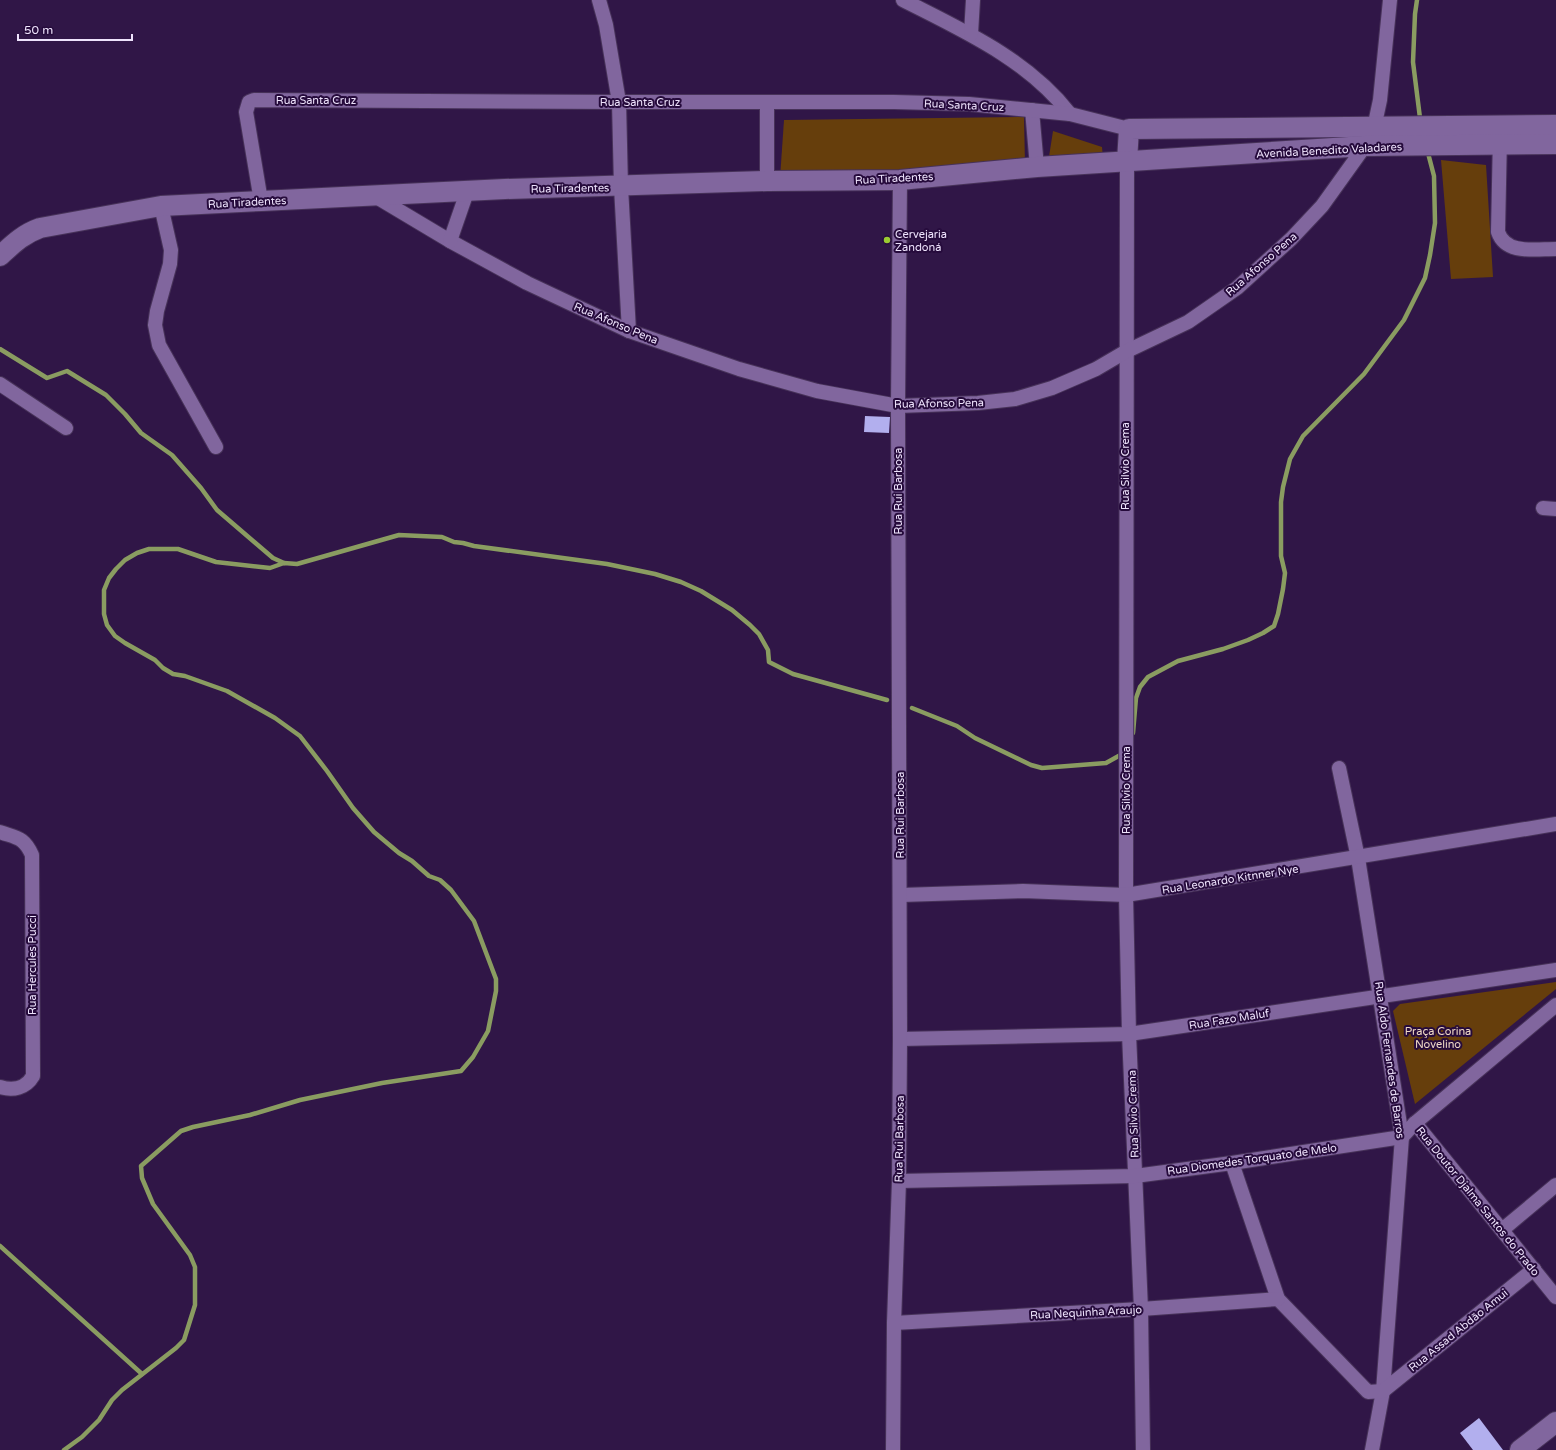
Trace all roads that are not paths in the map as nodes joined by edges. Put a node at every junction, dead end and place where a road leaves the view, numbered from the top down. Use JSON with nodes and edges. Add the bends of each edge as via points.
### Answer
{"nodes":[{"id":1,"x":599,"y":0,"type":"edge"},
{"id":2,"x":903,"y":0,"type":"edge"},
{"id":3,"x":973,"y":0,"type":"edge"},
{"id":4,"x":1390,"y":0,"type":"edge"},
{"id":5,"x":971,"y":34,"type":"junction"},
{"id":6,"x":619,"y":102,"type":"junction"},
{"id":7,"x":767,"y":102,"type":"junction"},
{"id":8,"x":1032,"y":110,"type":"junction"},
{"id":9,"x":1070,"y":114,"type":"junction"},
{"id":10,"x":1500,"y":125,"type":"junction"},
{"id":11,"x":1556,"y":125,"type":"edge"},
{"id":12,"x":1374,"y":128,"type":"junction"},
{"id":13,"x":1129,"y":129,"type":"junction"},
{"id":14,"x":1556,"y":144,"type":"edge"},
{"id":15,"x":1500,"y":145,"type":"junction"},
{"id":16,"x":1366,"y":146,"type":"junction"},
{"id":17,"x":1127,"y":161,"type":"junction"},
{"id":18,"x":1037,"y":168,"type":"junction"},
{"id":19,"x":900,"y":180,"type":"junction"},
{"id":20,"x":767,"y":181,"type":"junction"},
{"id":21,"x":621,"y":187,"type":"junction"},
{"id":22,"x":467,"y":192,"type":"junction"},
{"id":23,"x":373,"y":195,"type":"junction"},
{"id":24,"x":261,"y":201,"type":"junction"},
{"id":25,"x":161,"y":206,"type":"junction"},
{"id":26,"x":450,"y":241,"type":"junction"},
{"id":27,"x":1556,"y":249,"type":"edge"},
{"id":28,"x":0,"y":256,"type":"edge"},
{"id":29,"x":629,"y":331,"type":"junction"},
{"id":30,"x":1125,"y":352,"type":"junction"},
{"id":31,"x":0,"y":384,"type":"edge"},
{"id":32,"x":898,"y":406,"type":"junction"},
{"id":33,"x":66,"y":428,"type":"dead end"},
{"id":34,"x":216,"y":447,"type":"dead end"},
{"id":35,"x":1339,"y":768,"type":"dead end"},
{"id":36,"x":1556,"y":824,"type":"edge"},
{"id":37,"x":0,"y":832,"type":"edge"},
{"id":38,"x":1358,"y":858,"type":"junction"},
{"id":39,"x":901,"y":895,"type":"junction"},
{"id":40,"x":1126,"y":895,"type":"junction"},
{"id":41,"x":1556,"y":970,"type":"edge"},
{"id":42,"x":1381,"y":995,"type":"junction"},
{"id":43,"x":1556,"y":1005,"type":"edge"},
{"id":44,"x":1129,"y":1034,"type":"junction"},
{"id":45,"x":900,"y":1039,"type":"junction"},
{"id":46,"x":0,"y":1087,"type":"edge"},
{"id":47,"x":1415,"y":1123,"type":"junction"},
{"id":48,"x":1402,"y":1137,"type":"junction"},
{"id":49,"x":1232,"y":1163,"type":"junction"},
{"id":50,"x":1135,"y":1176,"type":"junction"},
{"id":51,"x":898,"y":1181,"type":"junction"},
{"id":52,"x":1556,"y":1185,"type":"edge"},
{"id":53,"x":1502,"y":1230,"type":"junction"},
{"id":54,"x":1534,"y":1269,"type":"junction"},
{"id":55,"x":1556,"y":1297,"type":"edge"},
{"id":56,"x":1278,"y":1299,"type":"junction"},
{"id":57,"x":1141,"y":1309,"type":"junction"},
{"id":58,"x":894,"y":1323,"type":"junction"},
{"id":59,"x":1383,"y":1391,"type":"junction"},
{"id":60,"x":1556,"y":1422,"type":"edge"},
{"id":61,"x":893,"y":1450,"type":"edge"},
{"id":62,"x":1143,"y":1450,"type":"edge"},
{"id":63,"x":1372,"y":1450,"type":"edge"},
{"id":64,"x":1520,"y":1450,"type":"edge"}],
"edges":[{"from":1,"to":6,"type":"street","via":[[606,25]]},
{"from":2,"to":5,"type":"street"},
{"from":3,"to":5,"type":"street"},
{"from":4,"to":12,"type":"street","name":"Rua Afonso Pena","via":[[1380,100]]},
{"from":5,"to":9,"type":"street","via":[[1040,81]]},
{"from":6,"to":7,"type":"street","name":"Rua Santa Cruz"},
{"from":6,"to":21,"type":"street"},
{"from":6,"to":24,"type":"street","name":"Rua Santa Cruz","via":[[254,100],[249,102],[246,112]]},
{"from":7,"to":8,"type":"street","name":"Rua Santa Cruz","via":[[968,104]]},
{"from":7,"to":20,"type":"street"},
{"from":8,"to":9,"type":"street","name":"Rua Santa Cruz"},
{"from":8,"to":18,"type":"street"},
{"from":9,"to":13,"type":"street","name":"Rua Santa Cruz"},
{"from":10,"to":11,"type":"street","name":"Avenida Benedito Valadares"},
{"from":10,"to":12,"type":"street","name":"Avenida Benedito Valadares"},
{"from":10,"to":15,"type":"street"},
{"from":12,"to":13,"type":"street","name":"Avenida Benedito Valadares"},
{"from":12,"to":16,"type":"street","name":"Rua Afonso Pena"},
{"from":13,"to":17,"type":"street","name":"Rua Silvio Crema"},
{"from":14,"to":15,"type":"street","name":"Avenida Benedito Valadares"},
{"from":15,"to":16,"type":"street","name":"Avenida Benedito Valadares"},
{"from":15,"to":27,"type":"street","via":[[1500,239],[1516,248]]},
{"from":16,"to":17,"type":"street","name":"Avenida Benedito Valadares"},
{"from":16,"to":30,"type":"street","name":"Rua Afonso Pena","via":[[1322,206],[1291,239],[1237,288],[1188,322]]},
{"from":17,"to":18,"type":"street","name":"Rua Tiradentes"},
{"from":17,"to":30,"type":"street","name":"Rua Silvio Crema"},
{"from":18,"to":19,"type":"street","name":"Rua Tiradentes"},
{"from":19,"to":20,"type":"street","name":"Rua Tiradentes"},
{"from":19,"to":32,"type":"street","name":"Rua Rui Barbosa"},
{"from":20,"to":21,"type":"street","name":"Rua Tiradentes"},
{"from":21,"to":22,"type":"street","name":"Rua Tiradentes"},
{"from":21,"to":29,"type":"street"},
{"from":22,"to":23,"type":"street","name":"Rua Tiradentes"},
{"from":22,"to":26,"type":"street"},
{"from":23,"to":24,"type":"street","name":"Rua Tiradentes"},
{"from":23,"to":26,"type":"street","name":"Rua Afonso Pena"},
{"from":24,"to":25,"type":"street","name":"Rua Tiradentes"},
{"from":25,"to":28,"type":"street","name":"Rua Tiradentes","via":[[40,228],[18,239]]},
{"from":25,"to":34,"type":"street","via":[[171,250],[155,325],[160,345]]},
{"from":26,"to":29,"type":"street","name":"Rua Afonso Pena","via":[[526,283]]},
{"from":29,"to":32,"type":"street","name":"Rua Afonso Pena","via":[[739,369],[817,391]]},
{"from":30,"to":32,"type":"street","name":"Rua Afonso Pena","via":[[1084,375],[1015,399],[978,404]]},
{"from":30,"to":40,"type":"street","name":"Rua Silvio Crema"},
{"from":31,"to":33,"type":"street"},
{"from":32,"to":39,"type":"street","name":"Rua Rui Barbosa"},
{"from":35,"to":38,"type":"street","name":"Rua Aldo Fernandes de Barros"},
{"from":36,"to":38,"type":"street","name":"Rua Leonardo Kitnner Nye"},
{"from":37,"to":46,"type":"street","name":"Rua Hercules Pucci","via":[[27,843],[32,855],[33,1076],[22,1088]]},
{"from":38,"to":40,"type":"street","name":"Rua Leonardo Kitnner Nye"},
{"from":38,"to":42,"type":"street","name":"Rua Aldo Fernandes de Barros"},
{"from":39,"to":40,"type":"street","name":"Rua Leonardo Kitnner Nye","via":[[1023,892]]},
{"from":39,"to":45,"type":"street","name":"Rua Rui Barbosa"},
{"from":40,"to":44,"type":"street","name":"Rua Silvio Crema"},
{"from":41,"to":42,"type":"street","name":"Rua Fazo Maluf"},
{"from":42,"to":44,"type":"street","name":"Rua Fazo Maluf"},
{"from":42,"to":48,"type":"street","name":"Rua Aldo Fernandes de Barros"},
{"from":43,"to":47,"type":"street"},
{"from":44,"to":45,"type":"street","name":"Rua Fazo Maluf"},
{"from":44,"to":50,"type":"street","name":"Rua Silvio Crema"},
{"from":45,"to":51,"type":"street","name":"Rua Rui Barbosa"},
{"from":47,"to":48,"type":"street"},
{"from":47,"to":53,"type":"street","name":"Rua Doutor Djalma Santos do Prado"},
{"from":48,"to":49,"type":"street","name":"Rua Diomedes Torquato de Melo"},
{"from":48,"to":59,"type":"street","name":"Rua Aldo Fernandes de Barros"},
{"from":49,"to":50,"type":"street","name":"Rua Diomedes Torquato de Melo"},
{"from":49,"to":56,"type":"street"},
{"from":50,"to":51,"type":"street","name":"Rua Diomedes Torquato de Melo"},
{"from":50,"to":57,"type":"street","name":"Rua Silvio Crema"},
{"from":51,"to":58,"type":"street","name":"Rua Rui Barbosa"},
{"from":52,"to":53,"type":"street"},
{"from":53,"to":54,"type":"street","name":"Rua Doutor Djalma Santos do Prado"},
{"from":54,"to":55,"type":"street","name":"Rua Doutor Djalma Santos do Prado"},
{"from":54,"to":59,"type":"street","name":"Rua Assad Abdão Amui"},
{"from":56,"to":57,"type":"street","name":"Rua Nequinha Araujo"},
{"from":56,"to":59,"type":"street","via":[[1368,1392]]},
{"from":57,"to":58,"type":"street","name":"Rua Nequinha Araujo"},
{"from":57,"to":62,"type":"street","name":"Rua Silvio Crema"},
{"from":58,"to":61,"type":"street","name":"Rua Rui Barbosa"},
{"from":59,"to":63,"type":"street","name":"Rua Aldo Fernandes de Barros"},
{"from":60,"to":64,"type":"street"}]}
